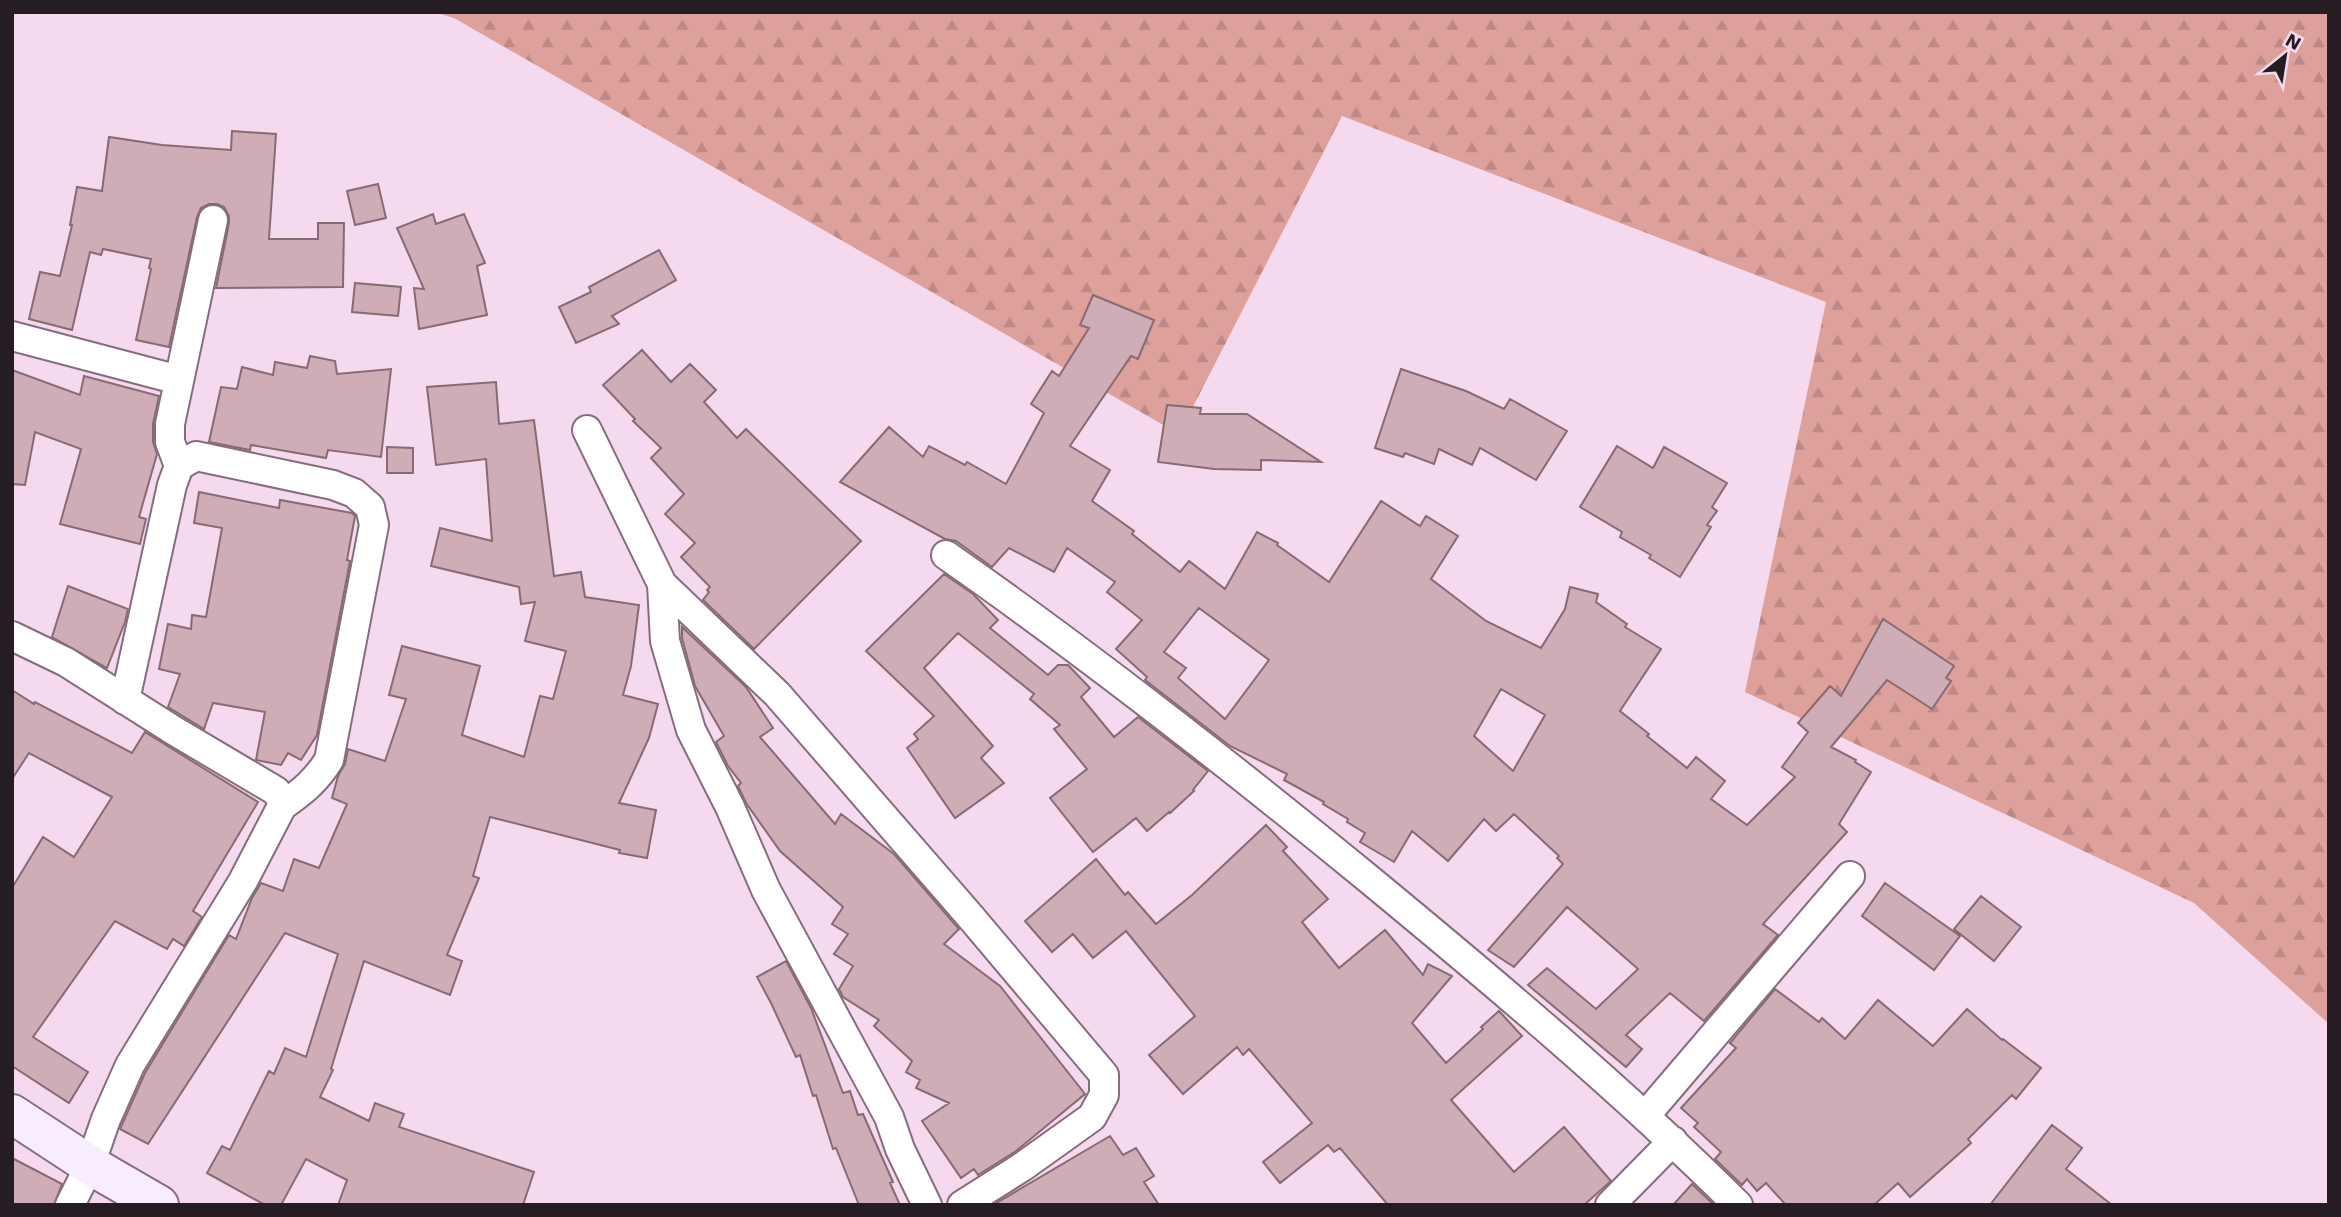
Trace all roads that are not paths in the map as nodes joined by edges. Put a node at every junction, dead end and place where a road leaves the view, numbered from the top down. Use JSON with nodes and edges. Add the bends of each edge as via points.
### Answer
{"nodes":[{"id":1,"x":213,"y":220,"type":"dead end"},
{"id":2,"x":12,"y":336,"type":"edge"},
{"id":3,"x":179,"y":380,"type":"junction"},
{"id":4,"x":587,"y":430,"type":"dead end"},
{"id":5,"x":179,"y":466,"type":"junction"},
{"id":6,"x":947,"y":555,"type":"dead end"},
{"id":7,"x":662,"y":584,"type":"junction"},
{"id":8,"x":12,"y":636,"type":"edge"},
{"id":9,"x":125,"y":700,"type":"junction"},
{"id":10,"x":282,"y":806,"type":"junction"},
{"id":11,"x":1850,"y":876,"type":"dead end"},
{"id":12,"x":12,"y":1114,"type":"edge"},
{"id":13,"x":1645,"y":1116,"type":"junction"},
{"id":14,"x":1674,"y":1141,"type":"junction"},
{"id":15,"x":90,"y":1165,"type":"junction"},
{"id":16,"x":70,"y":1205,"type":"edge"},
{"id":17,"x":159,"y":1205,"type":"edge"},
{"id":18,"x":927,"y":1205,"type":"edge"},
{"id":19,"x":962,"y":1205,"type":"edge"},
{"id":20,"x":1609,"y":1205,"type":"edge"},
{"id":21,"x":1738,"y":1205,"type":"edge"}],
"edges":[{"from":1,"to":3,"type":"street"},
{"from":2,"to":3,"type":"street"},
{"from":3,"to":5,"type":"street","via":[[170,442]]},
{"from":4,"to":7,"type":"street"},
{"from":5,"to":9,"type":"street"},
{"from":5,"to":10,"type":"street","via":[[196,456],[333,485],[354,493],[370,508],[374,525],[329,760],[308,788]]},
{"from":6,"to":13,"type":"street","via":[[1253,785],[1473,965]]},
{"from":7,"to":18,"type":"street","via":[[665,641],[691,730],[766,890],[889,1117]]},
{"from":7,"to":19,"type":"street","via":[[777,694],[1104,1075],[1104,1095],[1092,1117]]},
{"from":8,"to":9,"type":"street","via":[[66,662]]},
{"from":9,"to":10,"type":"street","via":[[275,791]]},
{"from":10,"to":15,"type":"street","via":[[243,881],[130,1065]]},
{"from":11,"to":13,"type":"street"},
{"from":12,"to":15,"type":"street"},
{"from":13,"to":14,"type":"street"},
{"from":14,"to":20,"type":"street"},
{"from":14,"to":21,"type":"street"},
{"from":15,"to":16,"type":"street"},
{"from":15,"to":17,"type":"street"}]}
